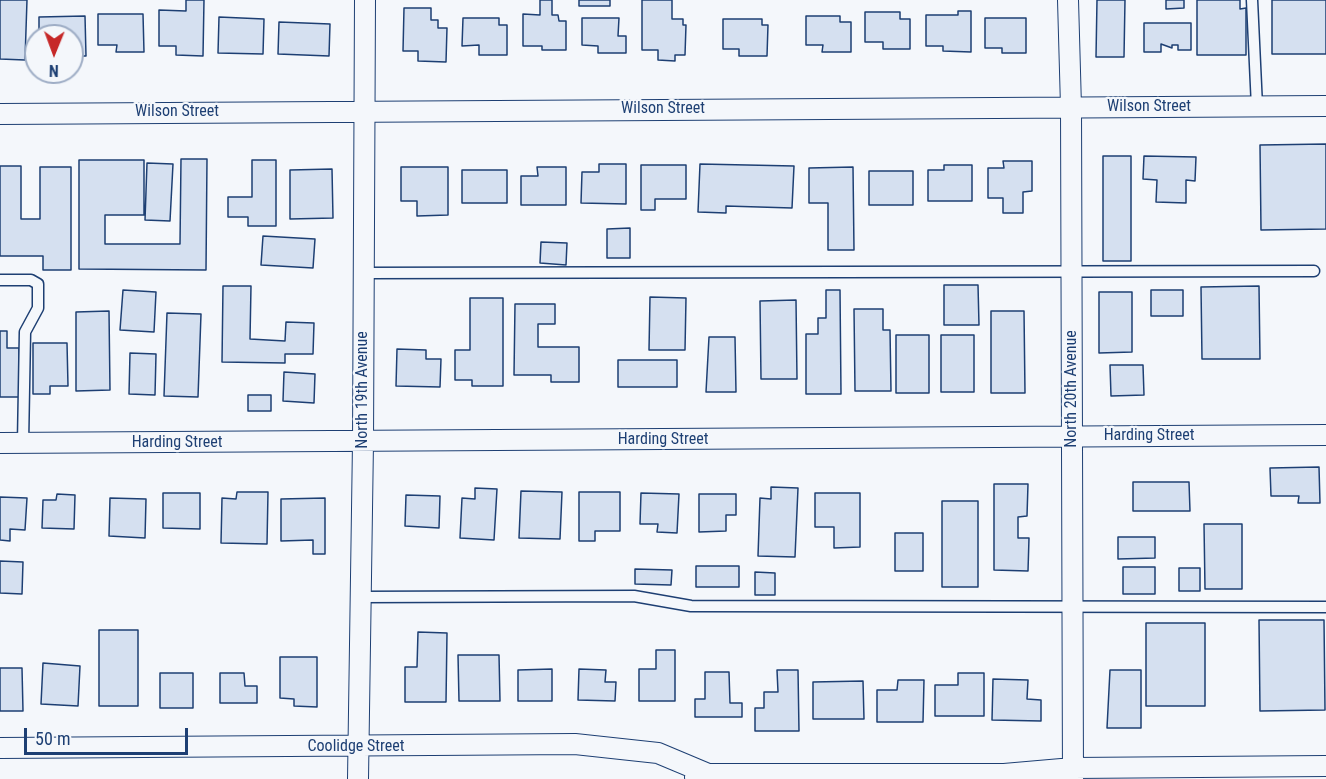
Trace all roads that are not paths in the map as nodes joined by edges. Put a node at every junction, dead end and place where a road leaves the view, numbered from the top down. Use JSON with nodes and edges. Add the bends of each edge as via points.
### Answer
{"nodes":[{"id":1,"x":365,"y":0,"type":"edge"},
{"id":2,"x":1068,"y":0,"type":"edge"},
{"id":3,"x":1252,"y":0,"type":"edge"},
{"id":4,"x":1257,"y":106,"type":"junction"},
{"id":5,"x":1326,"y":106,"type":"edge"},
{"id":6,"x":1071,"y":107,"type":"junction"},
{"id":7,"x":365,"y":111,"type":"junction"},
{"id":8,"x":0,"y":114,"type":"edge"},
{"id":9,"x":1071,"y":271,"type":"junction"},
{"id":10,"x":1314,"y":272,"type":"dead end"},
{"id":11,"x":364,"y":273,"type":"junction"},
{"id":12,"x":0,"y":280,"type":"edge"},
{"id":13,"x":1326,"y":435,"type":"edge"},
{"id":14,"x":1072,"y":437,"type":"junction"},
{"id":15,"x":363,"y":442,"type":"junction"},
{"id":16,"x":0,"y":443,"type":"edge"},
{"id":17,"x":23,"y":443,"type":"junction"},
{"id":18,"x":361,"y":597,"type":"junction"},
{"id":19,"x":1072,"y":607,"type":"junction"},
{"id":20,"x":1326,"y":607,"type":"edge"},
{"id":21,"x":358,"y":747,"type":"junction"},
{"id":22,"x":0,"y":748,"type":"edge"},
{"id":23,"x":1326,"y":766,"type":"edge"},
{"id":24,"x":1073,"y":773,"type":"edge"},
{"id":25,"x":699,"y":776,"type":"edge"},
{"id":26,"x":358,"y":779,"type":"edge"}],
"edges":[{"from":1,"to":7,"type":"street","name":"North 19th Avenue"},
{"from":2,"to":6,"type":"street","name":"North 20th Avenue"},
{"from":3,"to":4,"type":"lane"},
{"from":4,"to":5,"type":"street","name":"Wilson Street"},
{"from":4,"to":6,"type":"street","name":"Wilson Street"},
{"from":6,"to":7,"type":"street","name":"Wilson Street"},
{"from":6,"to":9,"type":"street","name":"North 20th Avenue"},
{"from":7,"to":8,"type":"street","name":"Wilson Street"},
{"from":7,"to":11,"type":"street","name":"North 19th Avenue"},
{"from":9,"to":10,"type":"lane"},
{"from":9,"to":11,"type":"lane"},
{"from":9,"to":14,"type":"street","name":"North 20th Avenue"},
{"from":11,"to":15,"type":"street","name":"North 19th Avenue"},
{"from":12,"to":17,"type":"lane","via":[[31,280],[38,284],[38,308],[25,332]]},
{"from":13,"to":14,"type":"street","name":"Harding Street"},
{"from":14,"to":15,"type":"street","name":"Harding Street"},
{"from":14,"to":19,"type":"street","name":"North 20th Avenue"},
{"from":15,"to":17,"type":"street","name":"Harding Street"},
{"from":15,"to":18,"type":"street","name":"North 19th Avenue"},
{"from":16,"to":17,"type":"street","name":"Harding Street"},
{"from":18,"to":19,"type":"lane","via":[[634,596],[691,606]]},
{"from":18,"to":21,"type":"street","name":"North 19th Avenue"},
{"from":19,"to":20,"type":"lane"},
{"from":19,"to":24,"type":"street","name":"North 20th Avenue"},
{"from":21,"to":22,"type":"street","name":"Coolidge Street"},
{"from":21,"to":25,"type":"street","name":"Coolidge Street","via":[[623,747],[658,753]]},
{"from":21,"to":26,"type":"street","name":"North 19th Avenue"},
{"from":23,"to":24,"type":"street","name":"Coolidge Street"},
{"from":24,"to":25,"type":"street","name":"Coolidge Street"}]}
